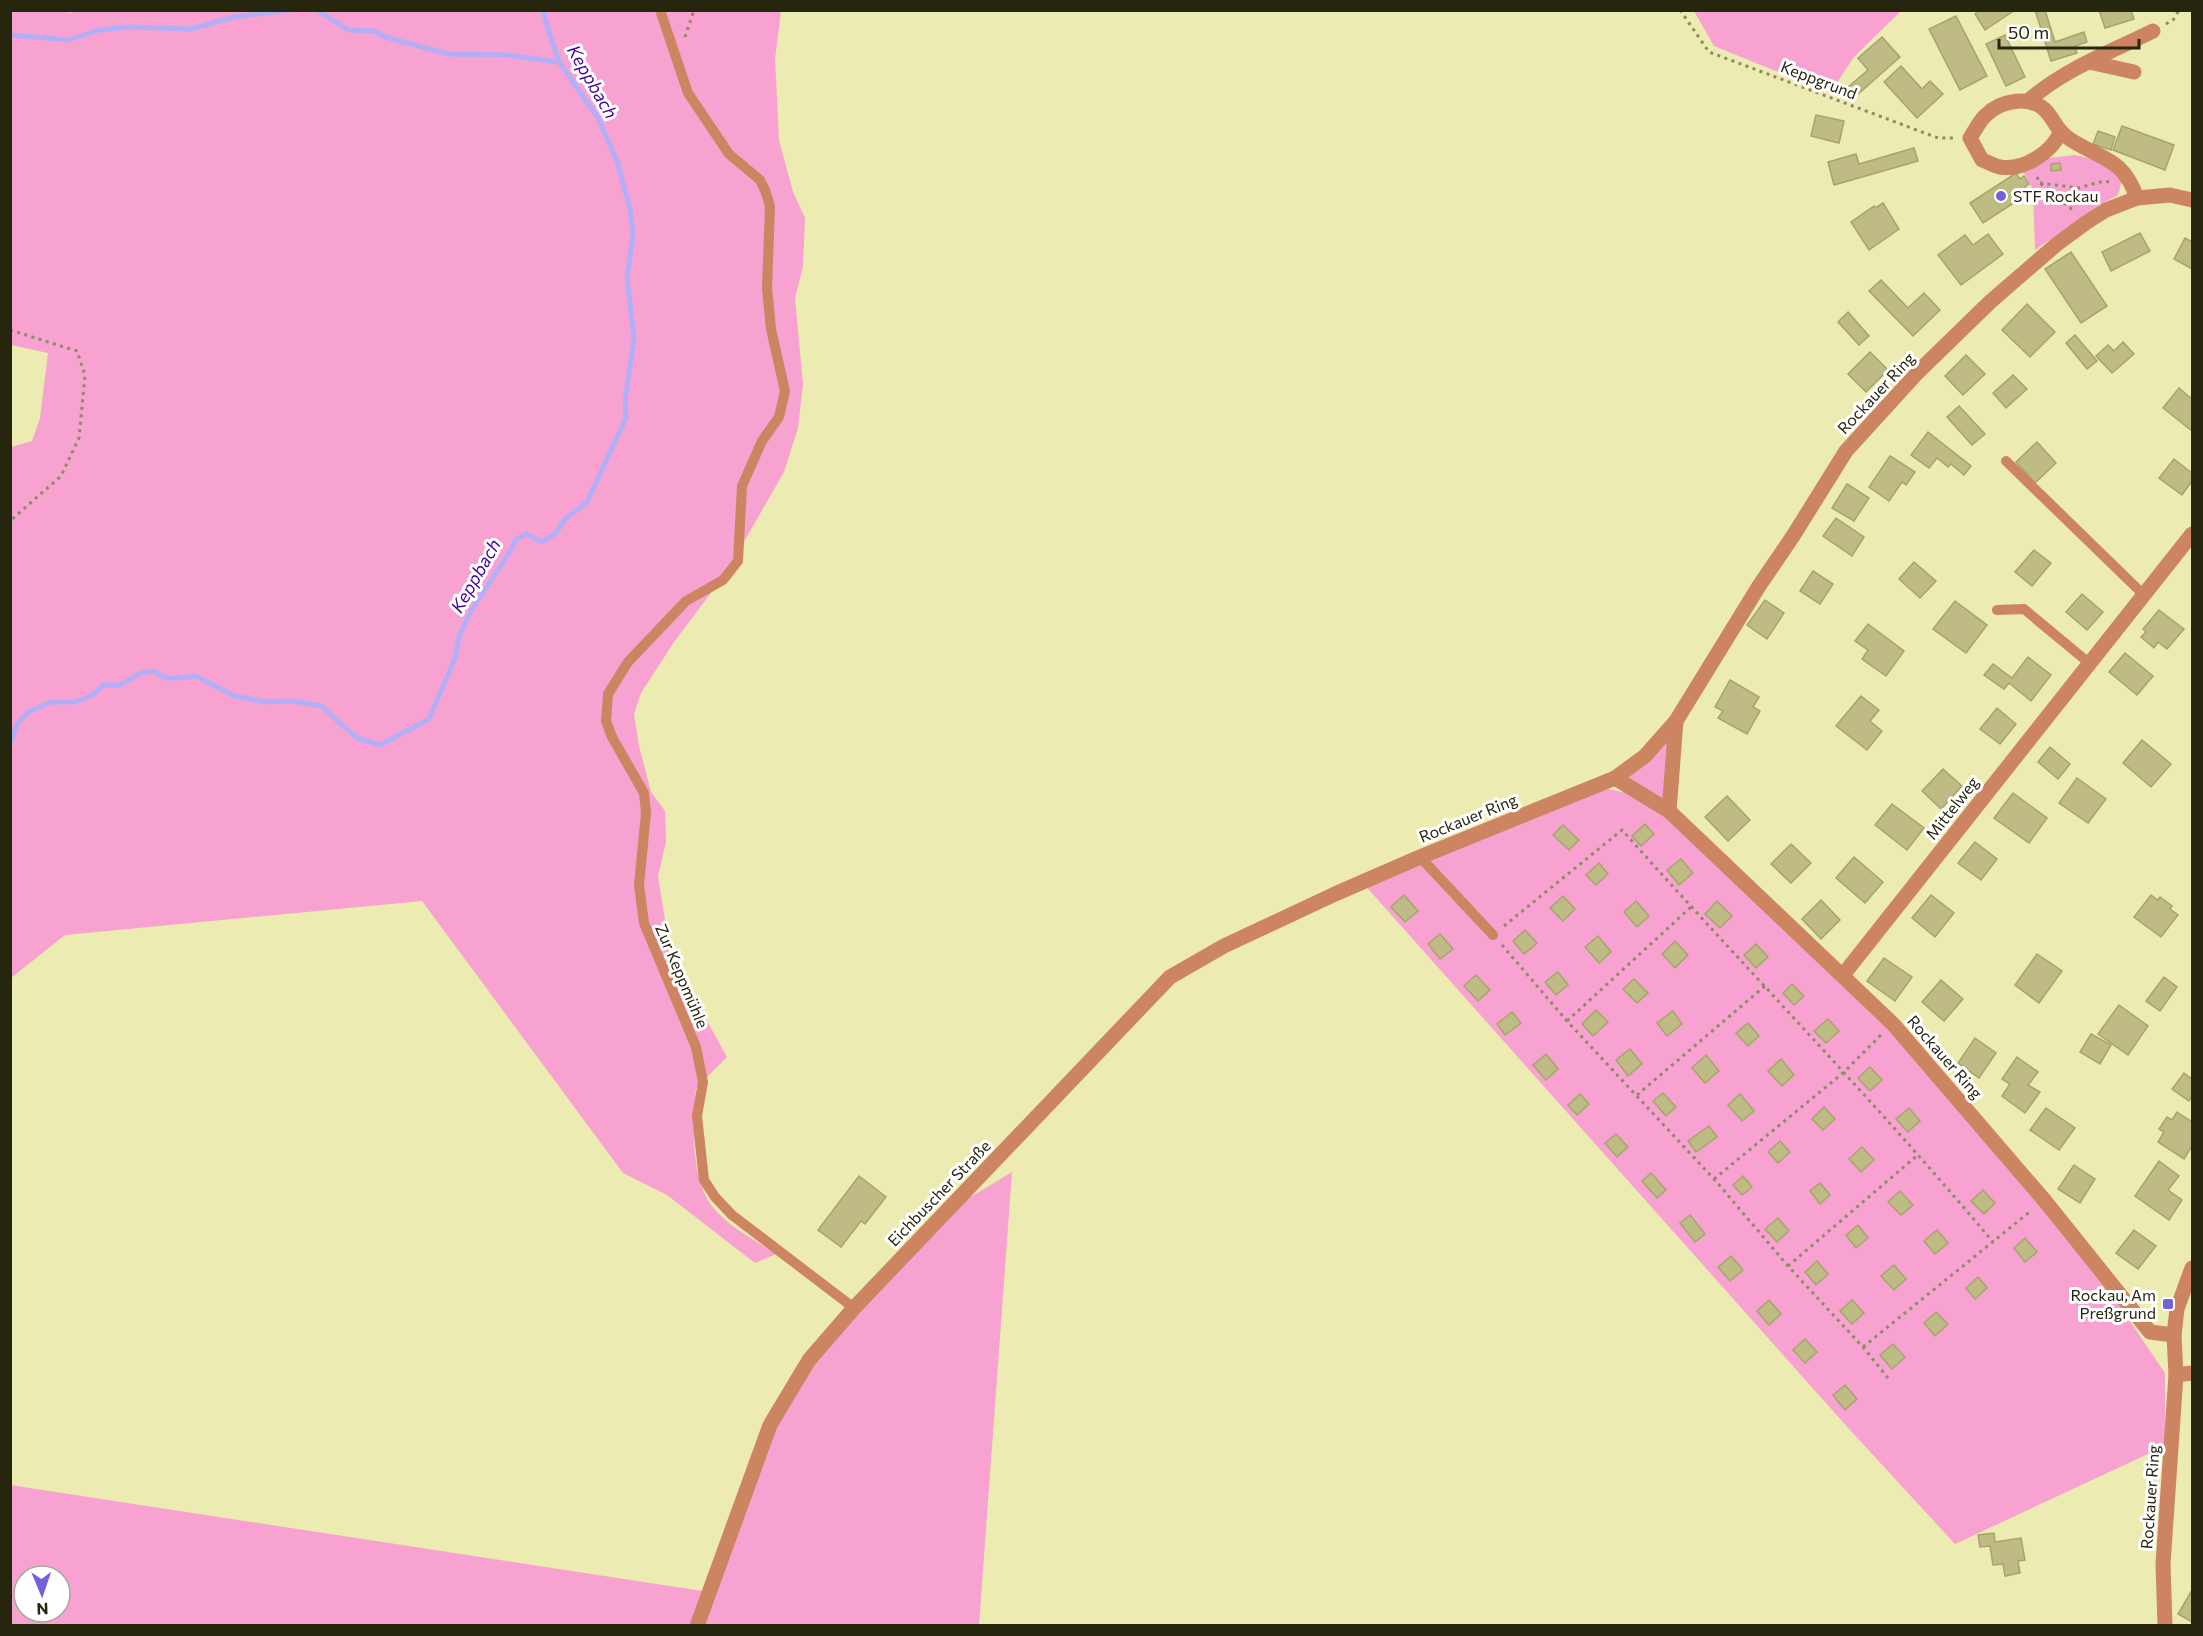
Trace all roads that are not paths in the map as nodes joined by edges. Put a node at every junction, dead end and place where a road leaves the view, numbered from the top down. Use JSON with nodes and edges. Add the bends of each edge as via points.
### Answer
{"nodes":[{"id":1,"x":660,"y":10,"type":"edge"},
{"id":2,"x":2153,"y":31,"type":"dead end"},
{"id":3,"x":2090,"y":62,"type":"junction"},
{"id":4,"x":2134,"y":72,"type":"dead end"},
{"id":5,"x":2028,"y":101,"type":"junction"},
{"id":6,"x":2060,"y":133,"type":"junction"},
{"id":7,"x":2134,"y":191,"type":"junction"},
{"id":8,"x":2193,"y":200,"type":"edge"},
{"id":9,"x":2006,"y":461,"type":"dead end"},
{"id":10,"x":2193,"y":534,"type":"edge"},
{"id":11,"x":2145,"y":596,"type":"junction"},
{"id":12,"x":1997,"y":610,"type":"dead end"},
{"id":13,"x":2089,"y":663,"type":"junction"},
{"id":14,"x":1676,"y":722,"type":"junction"},
{"id":15,"x":1615,"y":778,"type":"junction"},
{"id":16,"x":1669,"y":811,"type":"junction"},
{"id":17,"x":1420,"y":857,"type":"junction"},
{"id":18,"x":1335,"y":894,"type":"joint"},
{"id":19,"x":1493,"y":935,"type":"road end"},
{"id":20,"x":1843,"y":975,"type":"junction"},
{"id":21,"x":2193,"y":1268,"type":"edge"},
{"id":22,"x":854,"y":1308,"type":"junction"},
{"id":23,"x":2174,"y":1335,"type":"junction"},
{"id":24,"x":2193,"y":1373,"type":"edge"},
{"id":25,"x":2176,"y":1375,"type":"junction"},
{"id":26,"x":697,"y":1626,"type":"edge"},
{"id":27,"x":2165,"y":1626,"type":"edge"}],
"edges":[{"from":1,"to":22,"type":"lane","name":"Zur Keppmühle","via":[[688,93],[729,154],[760,180],[765,190],[770,206],[767,288],[771,329],[785,391],[779,417],[762,441],[742,486],[738,561],[723,580],[686,601],[628,662],[608,694],[606,720],[644,793],[646,813],[639,885],[644,923],[696,1047],[703,1082],[698,1116],[704,1180],[732,1215]]},
{"from":2,"to":3,"type":"street"},
{"from":3,"to":4,"type":"street"},
{"from":3,"to":5,"type":"street","via":[[2046,85]]},
{"from":5,"to":6,"type":"street","via":[[2044,109]]},
{"from":5,"to":6,"type":"street","via":[[2008,102],[1986,114],[1970,138],[1982,160],[2002,167],[2029,162],[2046,153]]},
{"from":6,"to":7,"type":"street","via":[[2119,166]]},
{"from":7,"to":8,"type":"street","name":"Rockauer Ring"},
{"from":7,"to":14,"type":"street","name":"Rockauer Ring","via":[[2057,244],[1990,302],[1918,372],[1846,451]]},
{"from":9,"to":11,"type":"lane"},
{"from":10,"to":11,"type":"street","name":"Mittelweg"},
{"from":11,"to":13,"type":"street","name":"Mittelweg"},
{"from":12,"to":13,"type":"lane","via":[[2024,609]]},
{"from":13,"to":20,"type":"street","name":"Mittelweg"},
{"from":14,"to":15,"type":"street","name":"Rockauer Ring","via":[[1645,756]]},
{"from":14,"to":16,"type":"street","name":"Rockauer Ring"},
{"from":15,"to":16,"type":"street","name":"Rockauer Ring"},
{"from":15,"to":17,"type":"street","name":"Rockauer Ring"},
{"from":16,"to":20,"type":"street","name":"Rockauer Ring"},
{"from":17,"to":18,"type":"street","name":"Rockauer Ring"},
{"from":17,"to":19,"type":"lane"},
{"from":18,"to":22,"type":"street","name":"Eichbuscher Straße","via":[[1224,946],[1170,977]]},
{"from":20,"to":23,"type":"street","name":"Rockauer Ring","via":[[1893,1024],[2045,1201],[2150,1332]]},
{"from":21,"to":23,"type":"street","name":"Rockauer Ring","via":[[2177,1309]]},
{"from":22,"to":26,"type":"street","name":"Eichbuscher Straße","via":[[809,1360],[770,1425]]},
{"from":23,"to":25,"type":"street","name":"Rockauer Ring"},
{"from":24,"to":25,"type":"street"},
{"from":25,"to":27,"type":"street","name":"Rockauer Ring","via":[[2163,1564]]}]}
